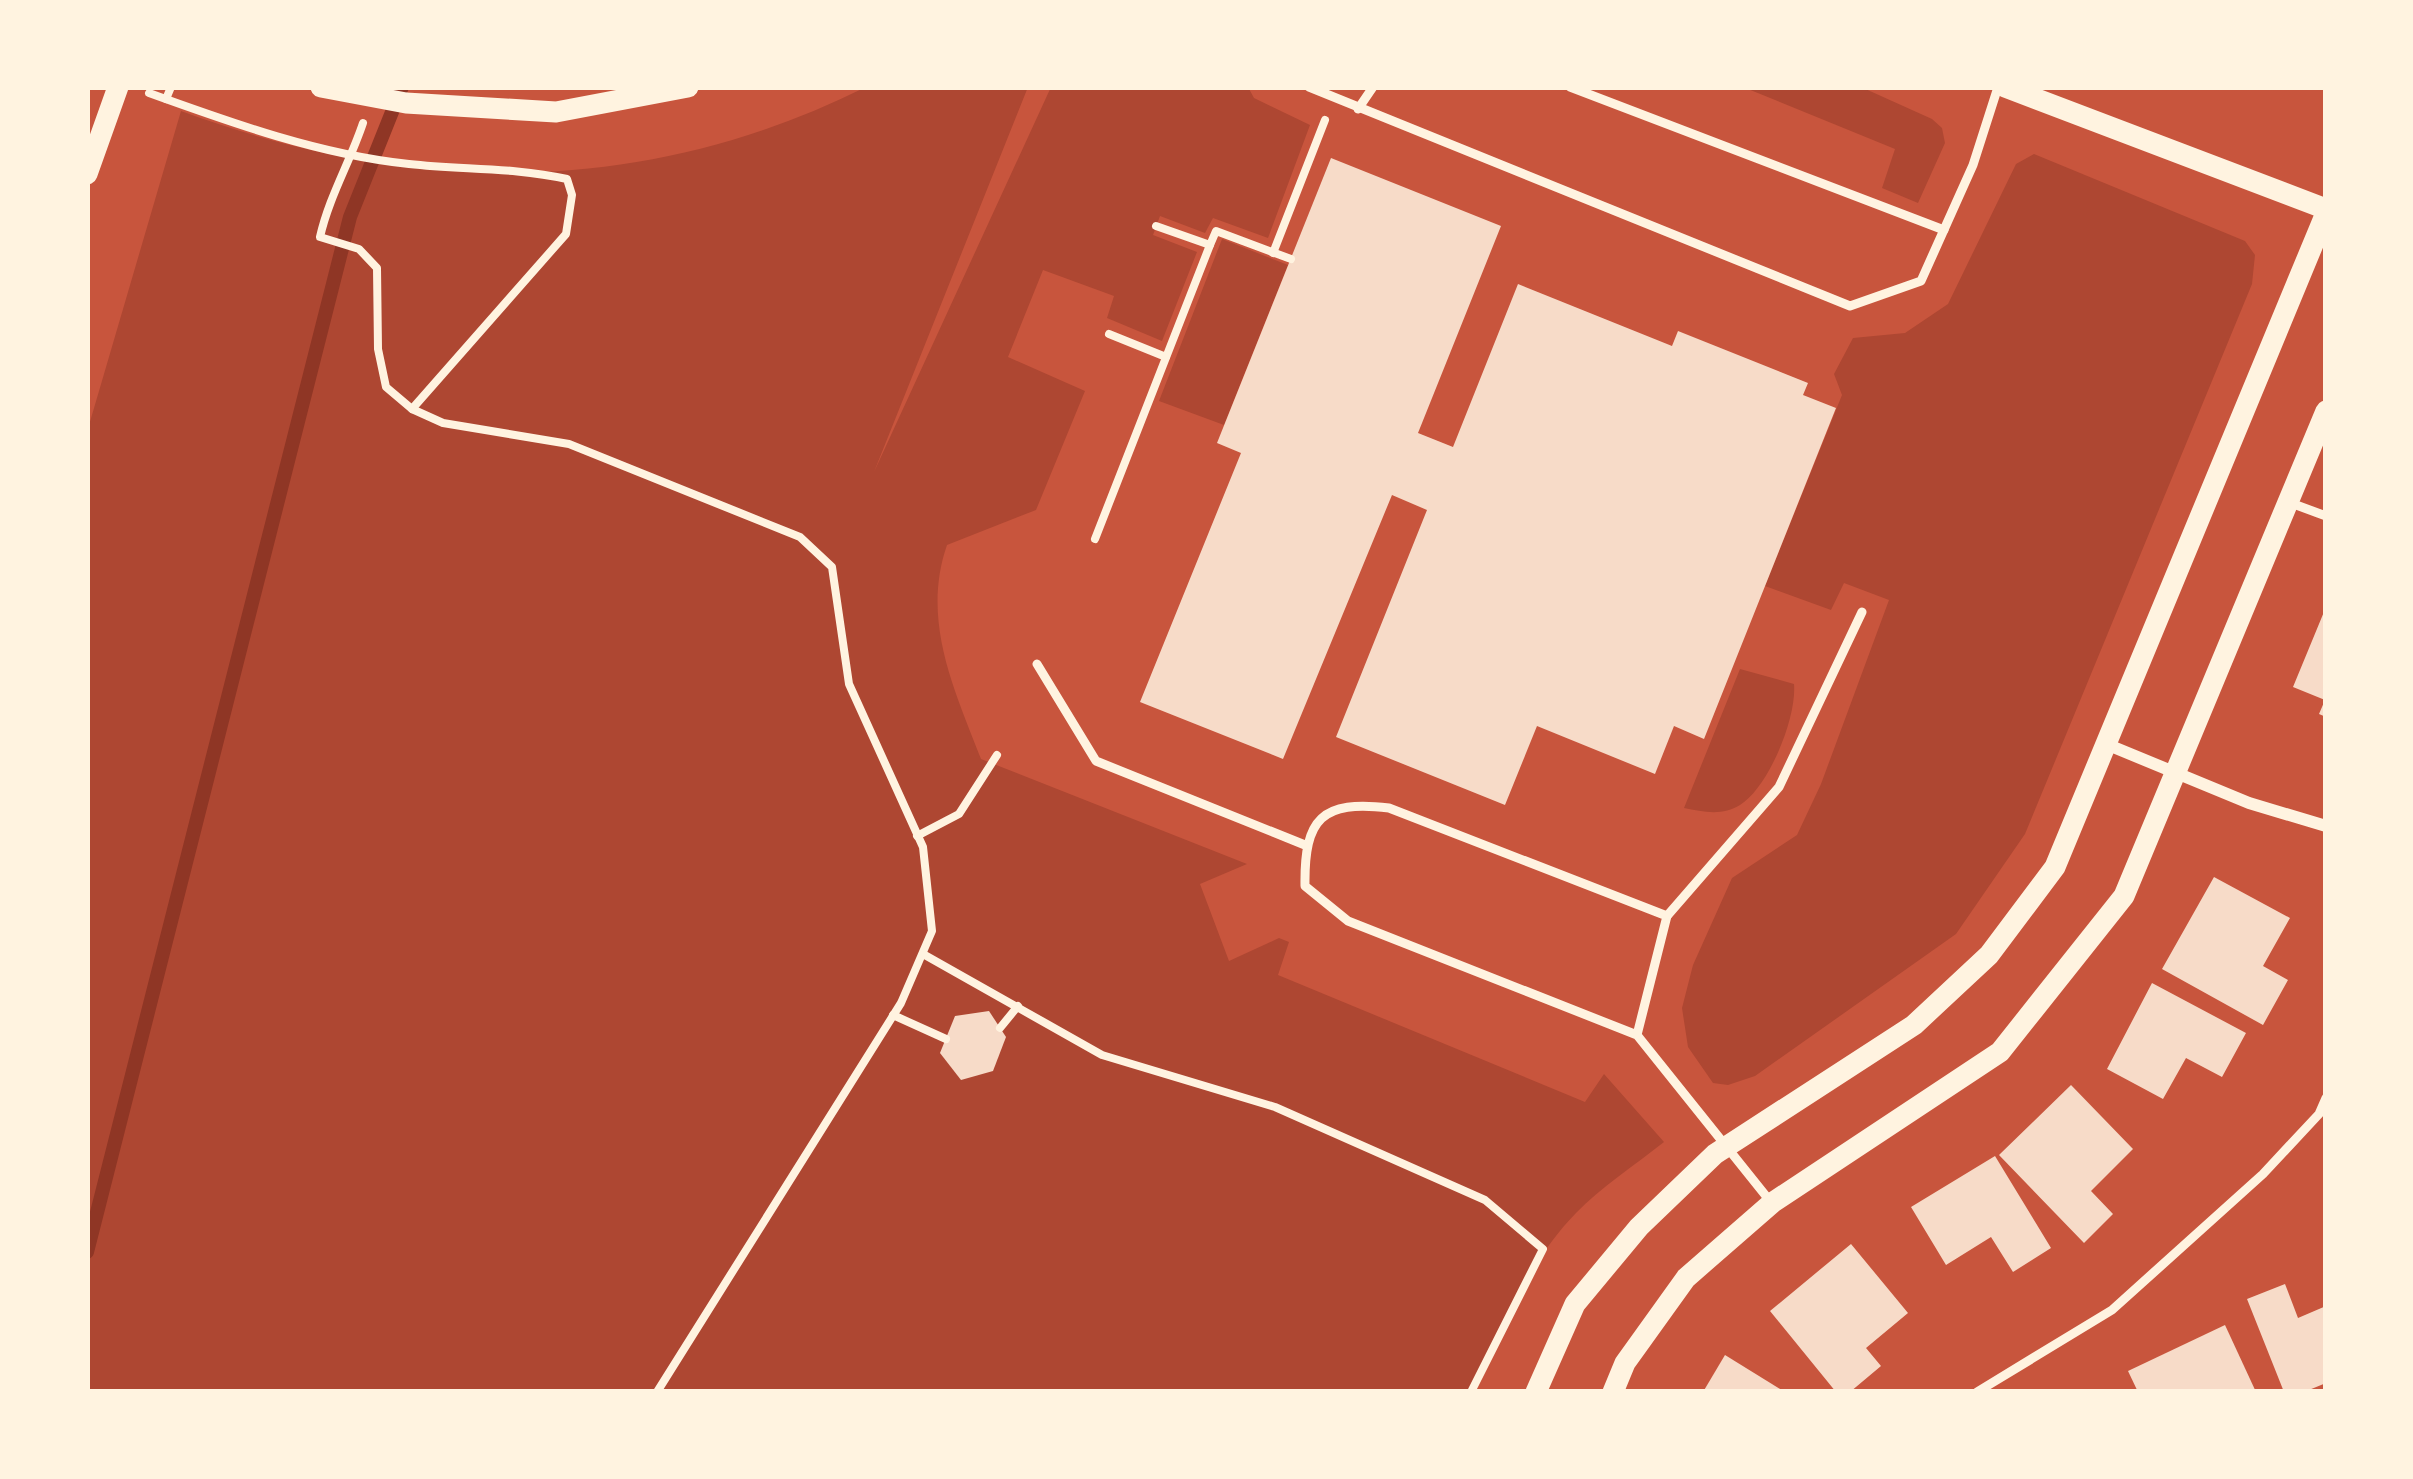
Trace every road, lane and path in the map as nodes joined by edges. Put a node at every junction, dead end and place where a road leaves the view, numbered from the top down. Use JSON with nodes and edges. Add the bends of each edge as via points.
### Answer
{"nodes":[{"id":1,"x":118,"y":87,"type":"edge"},
{"id":2,"x":171,"y":87,"type":"edge"},
{"id":3,"x":321,"y":87,"type":"edge"},
{"id":4,"x":688,"y":87,"type":"edge"},
{"id":5,"x":1309,"y":87,"type":"edge"},
{"id":6,"x":1373,"y":87,"type":"edge"},
{"id":7,"x":1570,"y":87,"type":"edge"},
{"id":8,"x":2001,"y":87,"type":"edge"},
{"id":9,"x":368,"y":109,"type":"dead end"},
{"id":10,"x":1358,"y":109,"type":"junction"},
{"id":11,"x":1327,"y":116,"type":"dead end"},
{"id":12,"x":87,"y":173,"type":"edge"},
{"id":13,"x":2326,"y":211,"type":"edge"},
{"id":14,"x":1156,"y":226,"type":"dead end"},
{"id":15,"x":1944,"y":230,"type":"junction"},
{"id":16,"x":1210,"y":245,"type":"junction"},
{"id":17,"x":1273,"y":253,"type":"junction"},
{"id":18,"x":1291,"y":259,"type":"dead end"},
{"id":19,"x":1108,"y":334,"type":"dead end"},
{"id":20,"x":1166,"y":357,"type":"junction"},
{"id":21,"x":412,"y":410,"type":"junction"},
{"id":22,"x":2326,"y":410,"type":"edge"},
{"id":23,"x":2288,"y":502,"type":"junction"},
{"id":24,"x":2326,"y":516,"type":"edge"},
{"id":25,"x":1095,"y":539,"type":"dead end"},
{"id":26,"x":1862,"y":612,"type":"dead end"},
{"id":27,"x":1037,"y":664,"type":"dead end"},
{"id":28,"x":2106,"y":744,"type":"junction"},
{"id":29,"x":997,"y":755,"type":"dead end"},
{"id":30,"x":2176,"y":775,"type":"junction"},
{"id":31,"x":2326,"y":826,"type":"edge"},
{"id":32,"x":917,"y":836,"type":"junction"},
{"id":33,"x":1305,"y":845,"type":"junction"},
{"id":34,"x":1667,"y":916,"type":"junction"},
{"id":35,"x":923,"y":953,"type":"junction"},
{"id":36,"x":1019,"y":1005,"type":"junction"},
{"id":37,"x":893,"y":1015,"type":"junction"},
{"id":38,"x":1000,"y":1028,"type":"dead end"},
{"id":39,"x":1637,"y":1035,"type":"junction"},
{"id":40,"x":946,"y":1039,"type":"dead end"},
{"id":41,"x":2326,"y":1098,"type":"edge"},
{"id":42,"x":2322,"y":1116,"type":"edge"},
{"id":43,"x":1728,"y":1147,"type":"junction"},
{"id":44,"x":1772,"y":1203,"type":"junction"},
{"id":45,"x":657,"y":1392,"type":"edge"},
{"id":46,"x":1472,"y":1392,"type":"edge"},
{"id":47,"x":1536,"y":1392,"type":"edge"},
{"id":48,"x":1612,"y":1392,"type":"edge"},
{"id":49,"x":1978,"y":1392,"type":"edge"}],
"edges":[{"from":1,"to":12,"type":"street"},
{"from":2,"to":21,"type":"path","via":[[166,99],[287,139],[408,164],[515,167],[566,179],[566,234]]},
{"from":3,"to":4,"type":"street","via":[[406,103],[556,112]]},
{"from":5,"to":10,"type":"lane"},
{"from":6,"to":10,"type":"lane"},
{"from":7,"to":15,"type":"lane"},
{"from":8,"to":13,"type":"street"},
{"from":8,"to":15,"type":"lane"},
{"from":9,"to":21,"type":"path","via":[[320,237],[359,249],[377,268],[386,387]]},
{"from":10,"to":15,"type":"lane","via":[[1850,306],[1921,281]]},
{"from":11,"to":17,"type":"path"},
{"from":13,"to":28,"type":"street"},
{"from":14,"to":16,"type":"path"},
{"from":16,"to":17,"type":"path","via":[[1216,231]]},
{"from":16,"to":20,"type":"path"},
{"from":17,"to":18,"type":"path"},
{"from":19,"to":20,"type":"path"},
{"from":20,"to":25,"type":"path"},
{"from":21,"to":32,"type":"path","via":[[443,423],[569,443],[800,537],[832,567],[848,684]]},
{"from":22,"to":23,"type":"street"},
{"from":23,"to":24,"type":"lane"},
{"from":23,"to":30,"type":"street"},
{"from":26,"to":34,"type":"lane","via":[[1779,787]]},
{"from":27,"to":33,"type":"lane","via":[[1096,761]]},
{"from":28,"to":30,"type":"street"},
{"from":28,"to":43,"type":"street","via":[[2055,866],[1989,955],[1914,1024]]},
{"from":29,"to":32,"type":"path","via":[[959,814]]},
{"from":30,"to":31,"type":"street"},
{"from":30,"to":44,"type":"street","via":[[2124,896],[2000,1052]]},
{"from":32,"to":35,"type":"path","via":[[932,932]]},
{"from":33,"to":34,"type":"lane","via":[[1321,816],[1346,803],[1390,808]]},
{"from":33,"to":39,"type":"lane","via":[[1305,886],[1348,921]]},
{"from":34,"to":39,"type":"lane"},
{"from":35,"to":36,"type":"path"},
{"from":35,"to":37,"type":"path"},
{"from":36,"to":38,"type":"path"},
{"from":36,"to":46,"type":"path","via":[[1102,1055],[1276,1107],[1485,1199],[1531,1237],[1543,1249]]},
{"from":37,"to":40,"type":"path"},
{"from":37,"to":45,"type":"path"},
{"from":39,"to":43,"type":"lane"},
{"from":41,"to":42,"type":"lane"},
{"from":42,"to":49,"type":"lane","via":[[2112,1310]]},
{"from":43,"to":44,"type":"lane"},
{"from":43,"to":47,"type":"street","via":[[1639,1227],[1575,1304]]},
{"from":44,"to":48,"type":"street","via":[[1686,1278]]}]}
